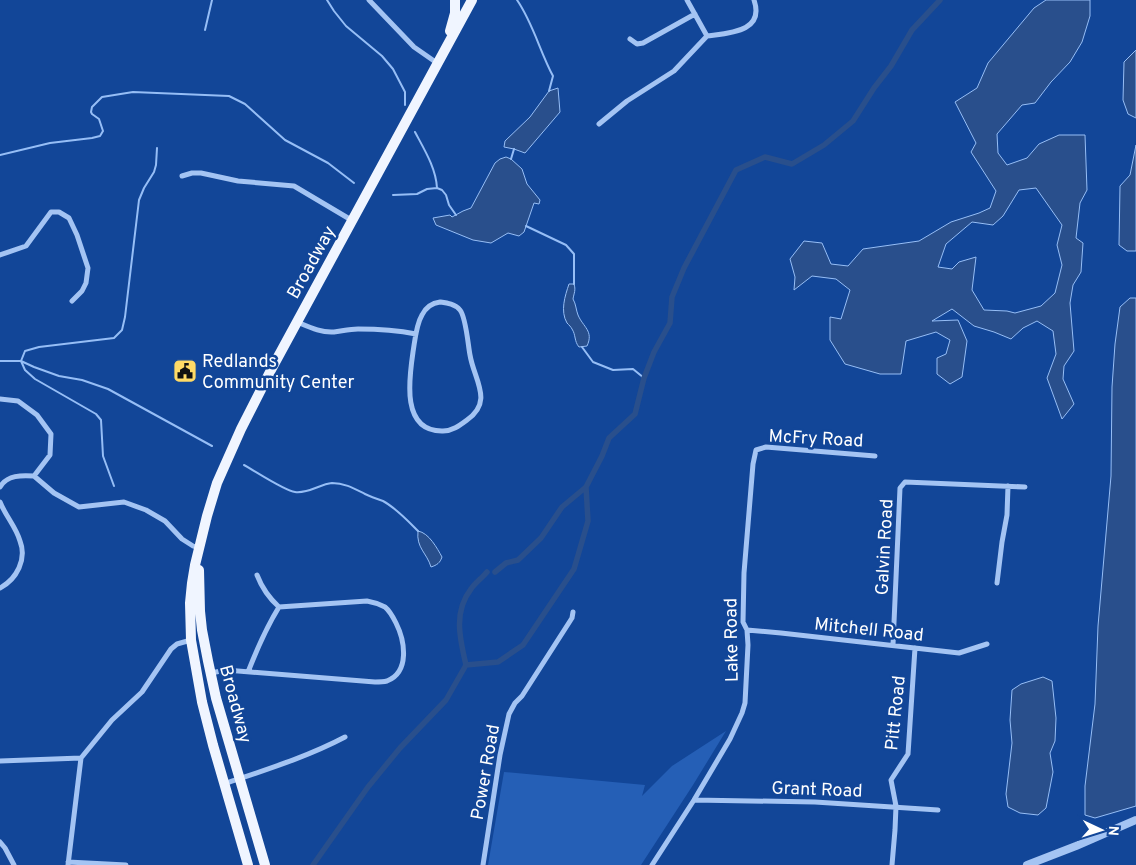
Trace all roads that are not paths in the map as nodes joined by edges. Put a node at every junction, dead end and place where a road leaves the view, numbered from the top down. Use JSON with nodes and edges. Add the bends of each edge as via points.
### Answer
{"nodes":[{"id":1,"x":369,"y":0,"type":"edge"},
{"id":2,"x":455,"y":0,"type":"edge"},
{"id":3,"x":472,"y":0,"type":"edge"},
{"id":4,"x":687,"y":0,"type":"edge"},
{"id":5,"x":754,"y":0,"type":"edge"},
{"id":6,"x":695,"y":14,"type":"junction"},
{"id":7,"x":707,"y":36,"type":"junction"},
{"id":8,"x":630,"y":39,"type":"dead end"},
{"id":9,"x":444,"y":51,"type":"junction"},
{"id":10,"x":437,"y":63,"type":"junction"},
{"id":11,"x":599,"y":124,"type":"dead end"},
{"id":12,"x":182,"y":176,"type":"dead end"},
{"id":13,"x":353,"y":221,"type":"junction"},
{"id":14,"x":0,"y":255,"type":"edge"},
{"id":15,"x":72,"y":301,"type":"dead end"},
{"id":16,"x":297,"y":322,"type":"junction"},
{"id":17,"x":416,"y":334,"type":"junction"},
{"id":18,"x":0,"y":399,"type":"edge"},
{"id":19,"x":756,"y":450,"type":"joint"},
{"id":20,"x":875,"y":456,"type":"dead end"},
{"id":21,"x":34,"y":476,"type":"junction"},
{"id":22,"x":1008,"y":486,"type":"junction"},
{"id":23,"x":0,"y":487,"type":"edge"},
{"id":24,"x":1026,"y":487,"type":"dead end"},
{"id":25,"x":0,"y":502,"type":"edge"},
{"id":26,"x":199,"y":548,"type":"junction"},
{"id":27,"x":257,"y":575,"type":"dead end"},
{"id":28,"x":997,"y":583,"type":"dead end"},
{"id":29,"x":0,"y":588,"type":"edge"},
{"id":30,"x":279,"y":607,"type":"junction"},
{"id":31,"x":573,"y":612,"type":"dead end"},
{"id":32,"x":747,"y":630,"type":"junction"},
{"id":33,"x":191,"y":640,"type":"junction"},
{"id":34,"x":987,"y":644,"type":"dead end"},
{"id":35,"x":893,"y":645,"type":"junction"},
{"id":36,"x":915,"y":648,"type":"junction"},
{"id":37,"x":248,"y":672,"type":"junction"},
{"id":38,"x":211,"y":673,"type":"junction"},
{"id":39,"x":209,"y":732,"type":"junction"},
{"id":40,"x":344,"y":737,"type":"dead end"},
{"id":41,"x":81,"y":758,"type":"junction"},
{"id":42,"x":0,"y":761,"type":"edge"},
{"id":43,"x":240,"y":778,"type":"junction"},
{"id":44,"x":224,"y":784,"type":"junction"},
{"id":45,"x":694,"y":800,"type":"junction"},
{"id":46,"x":896,"y":806,"type":"junction"},
{"id":47,"x":938,"y":810,"type":"dead end"},
{"id":48,"x":1136,"y":820,"type":"edge"},
{"id":49,"x":0,"y":842,"type":"edge"},
{"id":50,"x":68,"y":864,"type":"edge"},
{"id":51,"x":14,"y":865,"type":"edge"},
{"id":52,"x":126,"y":865,"type":"edge"},
{"id":53,"x":248,"y":865,"type":"edge"},
{"id":54,"x":265,"y":865,"type":"edge"},
{"id":55,"x":483,"y":865,"type":"edge"},
{"id":56,"x":652,"y":865,"type":"edge"},
{"id":57,"x":892,"y":865,"type":"edge"},
{"id":58,"x":1027,"y":865,"type":"edge"}],
"edges":[{"from":1,"to":10,"type":"street","via":[[414,47]]},
{"from":2,"to":9,"type":"main road","via":[[454,19]]},
{"from":3,"to":9,"type":"main road","name":"Broadway"},
{"from":4,"to":6,"type":"street"},
{"from":5,"to":7,"type":"street","via":[[757,12],[751,24],[736,32]]},
{"from":6,"to":7,"type":"street"},
{"from":6,"to":8,"type":"street","via":[[643,44]]},
{"from":7,"to":11,"type":"street","via":[[674,71],[627,101]]},
{"from":9,"to":10,"type":"main road","name":"Broadway"},
{"from":10,"to":13,"type":"main road","name":"Broadway"},
{"from":12,"to":13,"type":"street","via":[[201,173],[238,181],[294,186]]},
{"from":13,"to":16,"type":"main road","name":"Broadway"},
{"from":14,"to":15,"type":"street","via":[[26,246],[51,212],[59,212],[69,218],[88,268],[86,283]]},
{"from":16,"to":17,"type":"street","via":[[324,332],[364,329]]},
{"from":16,"to":26,"type":"main road","name":"Broadway","via":[[226,461],[212,497]]},
{"from":17,"to":17,"type":"street","via":[[421,316],[428,307],[440,302],[450,303],[460,310],[481,399],[471,418],[454,429],[428,429],[417,420],[411,408],[409,378]]},
{"from":18,"to":21,"type":"street","via":[[18,401],[37,415],[51,434],[50,455]]},
{"from":19,"to":20,"type":"street","name":"McFry Road","via":[[766,447]]},
{"from":19,"to":32,"type":"street","name":"Lake Road","via":[[744,573],[743,622]]},
{"from":21,"to":23,"type":"street","via":[[18,475]]},
{"from":21,"to":26,"type":"street","via":[[78,507],[124,502],[146,510],[164,521],[182,539]]},
{"from":22,"to":24,"type":"street"},
{"from":22,"to":28,"type":"street"},
{"from":22,"to":35,"type":"street","name":"Galvin Road","via":[[905,482],[900,488]]},
{"from":25,"to":29,"type":"street","via":[[22,549],[19,568],[12,579]]},
{"from":26,"to":33,"type":"main road","name":"Broadway","via":[[190,603]]},
{"from":26,"to":38,"type":"main road","name":"Broadway","via":[[200,611]]},
{"from":27,"to":30,"type":"street","via":[[262,588]]},
{"from":30,"to":37,"type":"street"},
{"from":30,"to":37,"type":"street","via":[[377,603],[391,614],[398,628],[404,646],[400,670],[386,681],[375,682]]},
{"from":31,"to":55,"type":"street","name":"Power Road","via":[[509,714]]},
{"from":32,"to":35,"type":"street","name":"Mitchell Road"},
{"from":32,"to":45,"type":"street","name":"Lake Road","via":[[742,713]]},
{"from":33,"to":39,"type":"main road","name":"Broadway"},
{"from":33,"to":41,"type":"street","via":[[172,649],[142,692],[112,720]]},
{"from":34,"to":36,"type":"street","name":"Mitchell Road","via":[[959,653]]},
{"from":35,"to":36,"type":"street","name":"Mitchell Road"},
{"from":36,"to":46,"type":"street","name":"Pitt Road","via":[[908,754],[891,780]]},
{"from":37,"to":38,"type":"street","via":[[226,670]]},
{"from":38,"to":39,"type":"main road","via":[[205,680],[204,691]]},
{"from":38,"to":43,"type":"main road","name":"Broadway"},
{"from":39,"to":44,"type":"main road","name":"Broadway"},
{"from":40,"to":43,"type":"street","via":[[326,747]]},
{"from":41,"to":42,"type":"street"},
{"from":41,"to":50,"type":"street"},
{"from":43,"to":44,"type":"street"},
{"from":43,"to":54,"type":"main road","name":"Broadway"},
{"from":44,"to":53,"type":"main road","name":"Broadway"},
{"from":45,"to":46,"type":"street","name":"Grant Road"},
{"from":45,"to":56,"type":"street","name":"Lake Road"},
{"from":46,"to":47,"type":"street","name":"Grant Road"},
{"from":46,"to":57,"type":"street","name":"Pitt Road"},
{"from":48,"to":58,"type":"street"},
{"from":49,"to":51,"type":"street"},
{"from":50,"to":52,"type":"street"}]}
